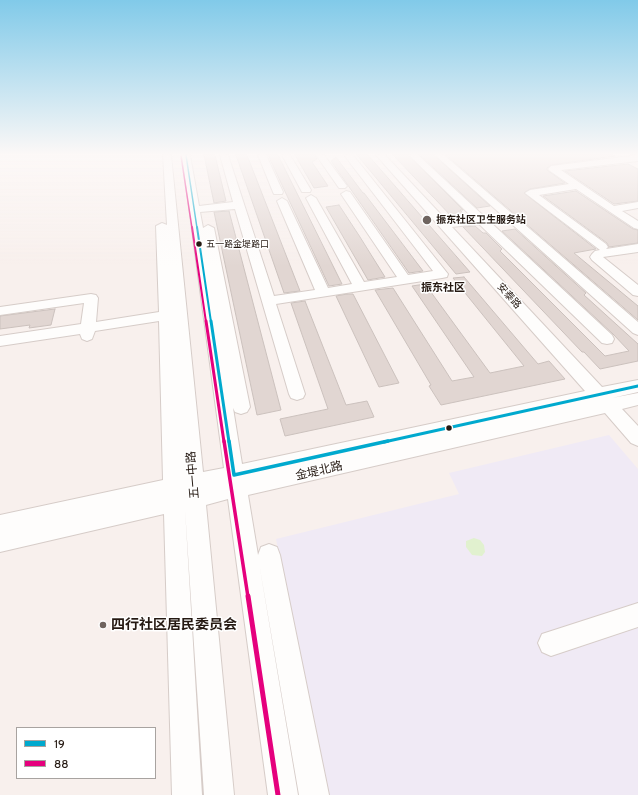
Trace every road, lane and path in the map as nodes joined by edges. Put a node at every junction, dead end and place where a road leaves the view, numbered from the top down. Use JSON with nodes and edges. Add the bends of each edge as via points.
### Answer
{"nodes":[{"id":1,"x":161,"y":192,"type":"edge"},
{"id":2,"x":168,"y":192,"type":"edge"},
{"id":3,"x":195,"y":192,"type":"edge"},
{"id":4,"x":198,"y":192,"type":"edge"},
{"id":5,"x":235,"y":192,"type":"edge"},
{"id":6,"x":278,"y":192,"type":"edge"},
{"id":7,"x":307,"y":192,"type":"edge"},
{"id":8,"x":345,"y":192,"type":"edge"},
{"id":9,"x":393,"y":192,"type":"edge"},
{"id":10,"x":399,"y":192,"type":"edge"},
{"id":11,"x":453,"y":192,"type":"edge"},
{"id":12,"x":481,"y":192,"type":"edge"},
{"id":13,"x":536,"y":192,"type":"edge"},
{"id":14,"x":587,"y":192,"type":"edge"},
{"id":15,"x":238,"y":201,"type":"junction"},
{"id":16,"x":638,"y":205,"type":"edge"},
{"id":17,"x":199,"y":206,"type":"junction"},
{"id":18,"x":613,"y":209,"type":"junction"},
{"id":19,"x":482,"y":220,"type":"junction"},
{"id":20,"x":444,"y":225,"type":"junction"},
{"id":21,"x":638,"y":226,"type":"edge"},
{"id":22,"x":602,"y":247,"type":"dead end"},
{"id":23,"x":638,"y":248,"type":"edge"},
{"id":24,"x":405,"y":280,"type":"junction"},
{"id":25,"x":360,"y":287,"type":"junction"},
{"id":26,"x":323,"y":292,"type":"junction"},
{"id":27,"x":638,"y":292,"type":"edge"},
{"id":28,"x":268,"y":301,"type":"junction"},
{"id":29,"x":0,"y":311,"type":"edge"},
{"id":30,"x":173,"y":315,"type":"junction"},
{"id":31,"x":638,"y":330,"type":"edge"},
{"id":32,"x":87,"y":332,"type":"junction"},
{"id":33,"x":107,"y":333,"type":"dead end"},
{"id":34,"x":607,"y":339,"type":"dead end"},
{"id":35,"x":0,"y":342,"type":"edge"},
{"id":36,"x":0,"y":350,"type":"edge"},
{"id":37,"x":638,"y":386,"type":"edge"},
{"id":38,"x":296,"y":394,"type":"dead end"},
{"id":39,"x":638,"y":399,"type":"edge"},
{"id":40,"x":604,"y":400,"type":"junction"},
{"id":41,"x":241,"y":407,"type":"dead end"},
{"id":42,"x":638,"y":438,"type":"edge"},
{"id":43,"x":235,"y":482,"type":"junction"},
{"id":44,"x":184,"y":493,"type":"junction"},
{"id":45,"x":0,"y":525,"type":"edge"},
{"id":46,"x":0,"y":541,"type":"edge"},
{"id":47,"x":269,"y":555,"type":"dead end"},
{"id":48,"x":638,"y":615,"type":"edge"},
{"id":49,"x":550,"y":642,"type":"dead end"},
{"id":50,"x":187,"y":795,"type":"edge"},
{"id":51,"x":219,"y":795,"type":"edge"},
{"id":52,"x":283,"y":795,"type":"edge"},
{"id":53,"x":314,"y":795,"type":"edge"}],
"edges":[{"from":1,"to":30,"type":"street"},
{"from":2,"to":30,"type":"street"},
{"from":3,"to":17,"type":"street"},
{"from":4,"to":17,"type":"street"},
{"from":5,"to":15,"type":"street"},
{"from":6,"to":26,"type":"street"},
{"from":7,"to":25,"type":"street"},
{"from":8,"to":24,"type":"street"},
{"from":9,"to":24,"type":"street","via":[[442,274]]},
{"from":10,"to":20,"type":"street","name":"安泰路"},
{"from":11,"to":19,"type":"street"},
{"from":12,"to":31,"type":"street"},
{"from":13,"to":22,"type":"street","via":[[530,193]]},
{"from":14,"to":18,"type":"street"},
{"from":15,"to":17,"type":"street"},
{"from":15,"to":28,"type":"street"},
{"from":16,"to":18,"type":"street"},
{"from":17,"to":41,"type":"street"},
{"from":17,"to":43,"type":"street"},
{"from":18,"to":21,"type":"street"},
{"from":19,"to":20,"type":"street"},
{"from":19,"to":34,"type":"street"},
{"from":20,"to":40,"type":"street","name":"安泰路"},
{"from":23,"to":27,"type":"street","via":[[599,254],[596,257]]},
{"from":24,"to":25,"type":"street"},
{"from":25,"to":26,"type":"street"},
{"from":26,"to":28,"type":"street"},
{"from":28,"to":38,"type":"street"},
{"from":29,"to":32,"type":"street","via":[[91,298]]},
{"from":30,"to":32,"type":"street"},
{"from":30,"to":44,"type":"street"},
{"from":32,"to":33,"type":"street"},
{"from":32,"to":35,"type":"street"},
{"from":32,"to":36,"type":"street"},
{"from":37,"to":40,"type":"street","name":"金堤北路"},
{"from":39,"to":40,"type":"street","name":"金堤北路"},
{"from":40,"to":42,"type":"street","name":"安泰路"},
{"from":40,"to":43,"type":"street","name":"金堤北路"},
{"from":43,"to":44,"type":"street","name":"金堤北路"},
{"from":43,"to":52,"type":"street"},
{"from":44,"to":45,"type":"street","name":"金堤北路"},
{"from":44,"to":46,"type":"street","name":"金堤北路"},
{"from":44,"to":50,"type":"street"},
{"from":44,"to":51,"type":"street","name":"五一中路"},
{"from":47,"to":53,"type":"street"},
{"from":48,"to":49,"type":"street"}]}
